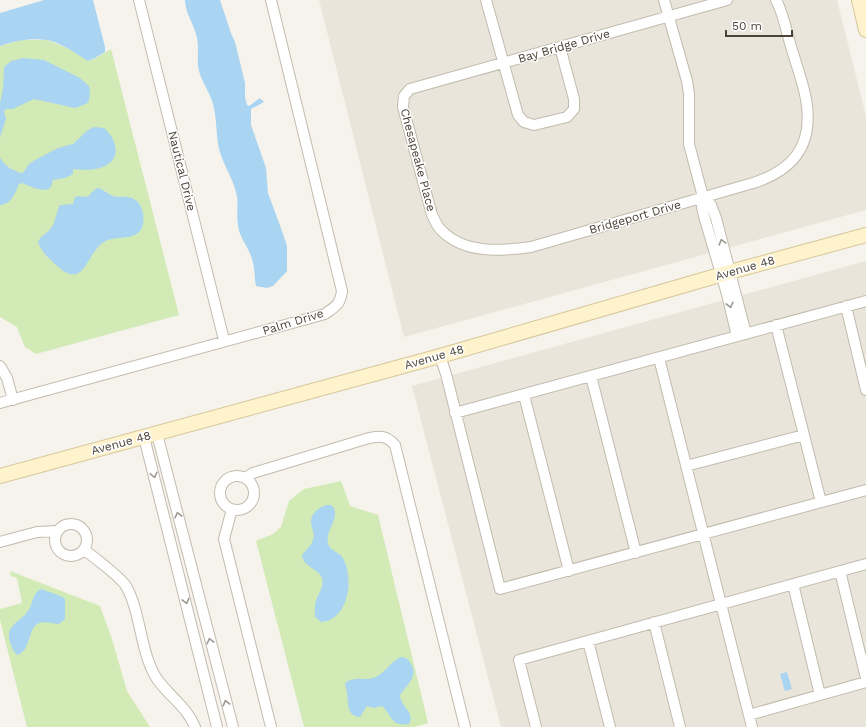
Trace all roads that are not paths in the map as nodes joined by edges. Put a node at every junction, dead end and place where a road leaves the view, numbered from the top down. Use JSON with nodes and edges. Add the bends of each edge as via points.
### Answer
{"nodes":[{"id":1,"x":139,"y":0,"type":"edge"},
{"id":2,"x":271,"y":0,"type":"edge"},
{"id":3,"x":486,"y":0,"type":"edge"},
{"id":4,"x":664,"y":0,"type":"edge"},
{"id":5,"x":727,"y":0,"type":"edge"},
{"id":6,"x":776,"y":0,"type":"edge"},
{"id":7,"x":859,"y":0,"type":"edge"},
{"id":8,"x":669,"y":17,"type":"junction"},
{"id":9,"x":866,"y":30,"type":"edge"},
{"id":10,"x":560,"y":48,"type":"junction"},
{"id":11,"x":503,"y":63,"type":"junction"},
{"id":12,"x":404,"y":96,"type":"joint"},
{"id":13,"x":703,"y":197,"type":"junction"},
{"id":14,"x":716,"y":218,"type":"junction"},
{"id":15,"x":705,"y":221,"type":"junction"},
{"id":16,"x":866,"y":235,"type":"edge"},
{"id":17,"x":454,"y":241,"type":"joint"},
{"id":18,"x":728,"y":275,"type":"junction"},
{"id":19,"x":866,"y":300,"type":"edge"},
{"id":20,"x":846,"y":306,"type":"junction"},
{"id":21,"x":776,"y":325,"type":"junction"},
{"id":22,"x":742,"y":335,"type":"junction"},
{"id":23,"x":225,"y":341,"type":"junction"},
{"id":24,"x":440,"y":356,"type":"junction"},
{"id":25,"x":659,"y":358,"type":"junction"},
{"id":26,"x":0,"y":366,"type":"edge"},
{"id":27,"x":591,"y":376,"type":"junction"},
{"id":28,"x":866,"y":390,"type":"edge"},
{"id":29,"x":524,"y":395,"type":"junction"},
{"id":30,"x":13,"y":400,"type":"junction"},
{"id":31,"x":0,"y":403,"type":"edge"},
{"id":32,"x":455,"y":413,"type":"junction"},
{"id":33,"x":804,"y":435,"type":"junction"},
{"id":34,"x":151,"y":436,"type":"junction"},
{"id":35,"x":686,"y":466,"type":"junction"},
{"id":36,"x":0,"y":476,"type":"edge"},
{"id":37,"x":245,"y":478,"type":"junction"},
{"id":38,"x":866,"y":490,"type":"edge"},
{"id":39,"x":821,"y":502,"type":"junction"},
{"id":40,"x":232,"y":509,"type":"junction"},
{"id":41,"x":58,"y":531,"type":"junction"},
{"id":42,"x":703,"y":534,"type":"junction"},
{"id":43,"x":0,"y":542,"type":"edge"},
{"id":44,"x":84,"y":550,"type":"junction"},
{"id":45,"x":636,"y":552,"type":"junction"},
{"id":46,"x":866,"y":564,"type":"edge"},
{"id":47,"x":569,"y":571,"type":"junction"},
{"id":48,"x":840,"y":571,"type":"junction"},
{"id":49,"x":793,"y":584,"type":"junction"},
{"id":50,"x":721,"y":604,"type":"junction"},
{"id":51,"x":654,"y":622,"type":"junction"},
{"id":52,"x":588,"y":641,"type":"junction"},
{"id":53,"x":866,"y":678,"type":"edge"},
{"id":54,"x":866,"y":682,"type":"edge"},
{"id":55,"x":820,"y":695,"type":"junction"},
{"id":56,"x":749,"y":715,"type":"junction"},
{"id":57,"x":195,"y":727,"type":"edge"},
{"id":58,"x":217,"y":727,"type":"edge"},
{"id":59,"x":232,"y":727,"type":"edge"},
{"id":60,"x":271,"y":727,"type":"edge"},
{"id":61,"x":465,"y":727,"type":"edge"},
{"id":62,"x":536,"y":727,"type":"edge"},
{"id":63,"x":610,"y":727,"type":"edge"},
{"id":64,"x":680,"y":727,"type":"edge"},
{"id":65,"x":752,"y":727,"type":"edge"}],
"edges":[{"from":1,"to":23,"type":"street","name":"Nautical Drive"},
{"from":2,"to":23,"type":"street","name":"Palm Drive","via":[[342,291],[337,306],[325,314]]},
{"from":3,"to":11,"type":"street"},
{"from":4,"to":8,"type":"street"},
{"from":5,"to":8,"type":"street","name":"Bay Bridge Drive"},
{"from":6,"to":13,"type":"street","name":"Bridgeport Drive","via":[[807,105],[807,133],[793,161],[780,172],[768,178]]},
{"from":7,"to":9,"type":"main road"},
{"from":8,"to":10,"type":"street","name":"Bay Bridge Drive"},
{"from":8,"to":13,"type":"street","via":[[687,81],[689,144]]},
{"from":10,"to":11,"type":"street","name":"Bay Bridge Drive"},
{"from":10,"to":11,"type":"street","via":[[574,99],[574,108],[567,117],[534,125],[524,122],[518,115]]},
{"from":11,"to":12,"type":"street","name":"Bay Bridge Drive","via":[[421,85],[410,89]]},
{"from":12,"to":17,"type":"street","name":"Chesapeake Place","via":[[402,107],[432,215],[440,230]]},
{"from":13,"to":14,"type":"street","via":[[711,205]]},
{"from":13,"to":15,"type":"street"},
{"from":13,"to":17,"type":"street","name":"Bridgeport Drive","via":[[532,247],[510,250],[486,249]]},
{"from":14,"to":15,"type":"street"},
{"from":18,"to":14,"type":"street","one_way":true},
{"from":15,"to":18,"type":"street"},
{"from":16,"to":18,"type":"main road","name":"Avenue 48"},
{"from":18,"to":22,"type":"street","via":[[727,294]]},
{"from":18,"to":24,"type":"main road","name":"Avenue 48"},
{"from":19,"to":20,"type":"street"},
{"from":20,"to":21,"type":"street"},
{"from":20,"to":28,"type":"street"},
{"from":21,"to":22,"type":"street"},
{"from":21,"to":33,"type":"street"},
{"from":22,"to":25,"type":"street"},
{"from":23,"to":30,"type":"street","name":"Palm Drive"},
{"from":24,"to":32,"type":"street"},
{"from":24,"to":34,"type":"main road","name":"Avenue 48"},
{"from":25,"to":27,"type":"street"},
{"from":25,"to":35,"type":"street"},
{"from":26,"to":30,"type":"street","via":[[7,378]]},
{"from":27,"to":29,"type":"street"},
{"from":27,"to":45,"type":"street"},
{"from":29,"to":32,"type":"street"},
{"from":29,"to":47,"type":"street"},
{"from":30,"to":31,"type":"street","name":"Palm Drive"},
{"from":32,"to":47,"type":"street","via":[[500,590]]},
{"from":33,"to":35,"type":"street"},
{"from":33,"to":39,"type":"street"},
{"from":34,"to":36,"type":"main road","name":"Avenue 48"},
{"from":34,"to":58,"type":"street","one_way":true},
{"from":59,"to":34,"type":"street","one_way":true},
{"from":35,"to":42,"type":"street"},
{"from":37,"to":40,"type":"street","via":[[252,486],[253,497],[243,509]]},
{"from":37,"to":40,"type":"street","via":[[234,476],[221,486],[223,502]]},
{"from":37,"to":61,"type":"street","via":[[252,473],[369,438],[382,436],[395,445]]},
{"from":38,"to":39,"type":"street"},
{"from":39,"to":42,"type":"street"},
{"from":40,"to":60,"type":"street","via":[[225,532],[225,546]]},
{"from":41,"to":43,"type":"street","via":[[36,532]]},
{"from":41,"to":44,"type":"street","via":[[56,547],[64,555],[75,556]]},
{"from":41,"to":44,"type":"street","via":[[71,523],[81,526],[87,535]]},
{"from":42,"to":45,"type":"street"},
{"from":42,"to":50,"type":"street"},
{"from":44,"to":57,"type":"street","via":[[125,584],[157,679],[191,717]]},
{"from":45,"to":47,"type":"street"},
{"from":46,"to":48,"type":"street"},
{"from":48,"to":49,"type":"street"},
{"from":48,"to":53,"type":"street"},
{"from":49,"to":50,"type":"street"},
{"from":49,"to":55,"type":"street"},
{"from":50,"to":51,"type":"street"},
{"from":50,"to":56,"type":"street"},
{"from":51,"to":52,"type":"street"},
{"from":51,"to":64,"type":"street"},
{"from":52,"to":62,"type":"street","via":[[519,660]]},
{"from":52,"to":63,"type":"street"},
{"from":54,"to":55,"type":"street"},
{"from":55,"to":56,"type":"street"},
{"from":56,"to":65,"type":"street"}]}
